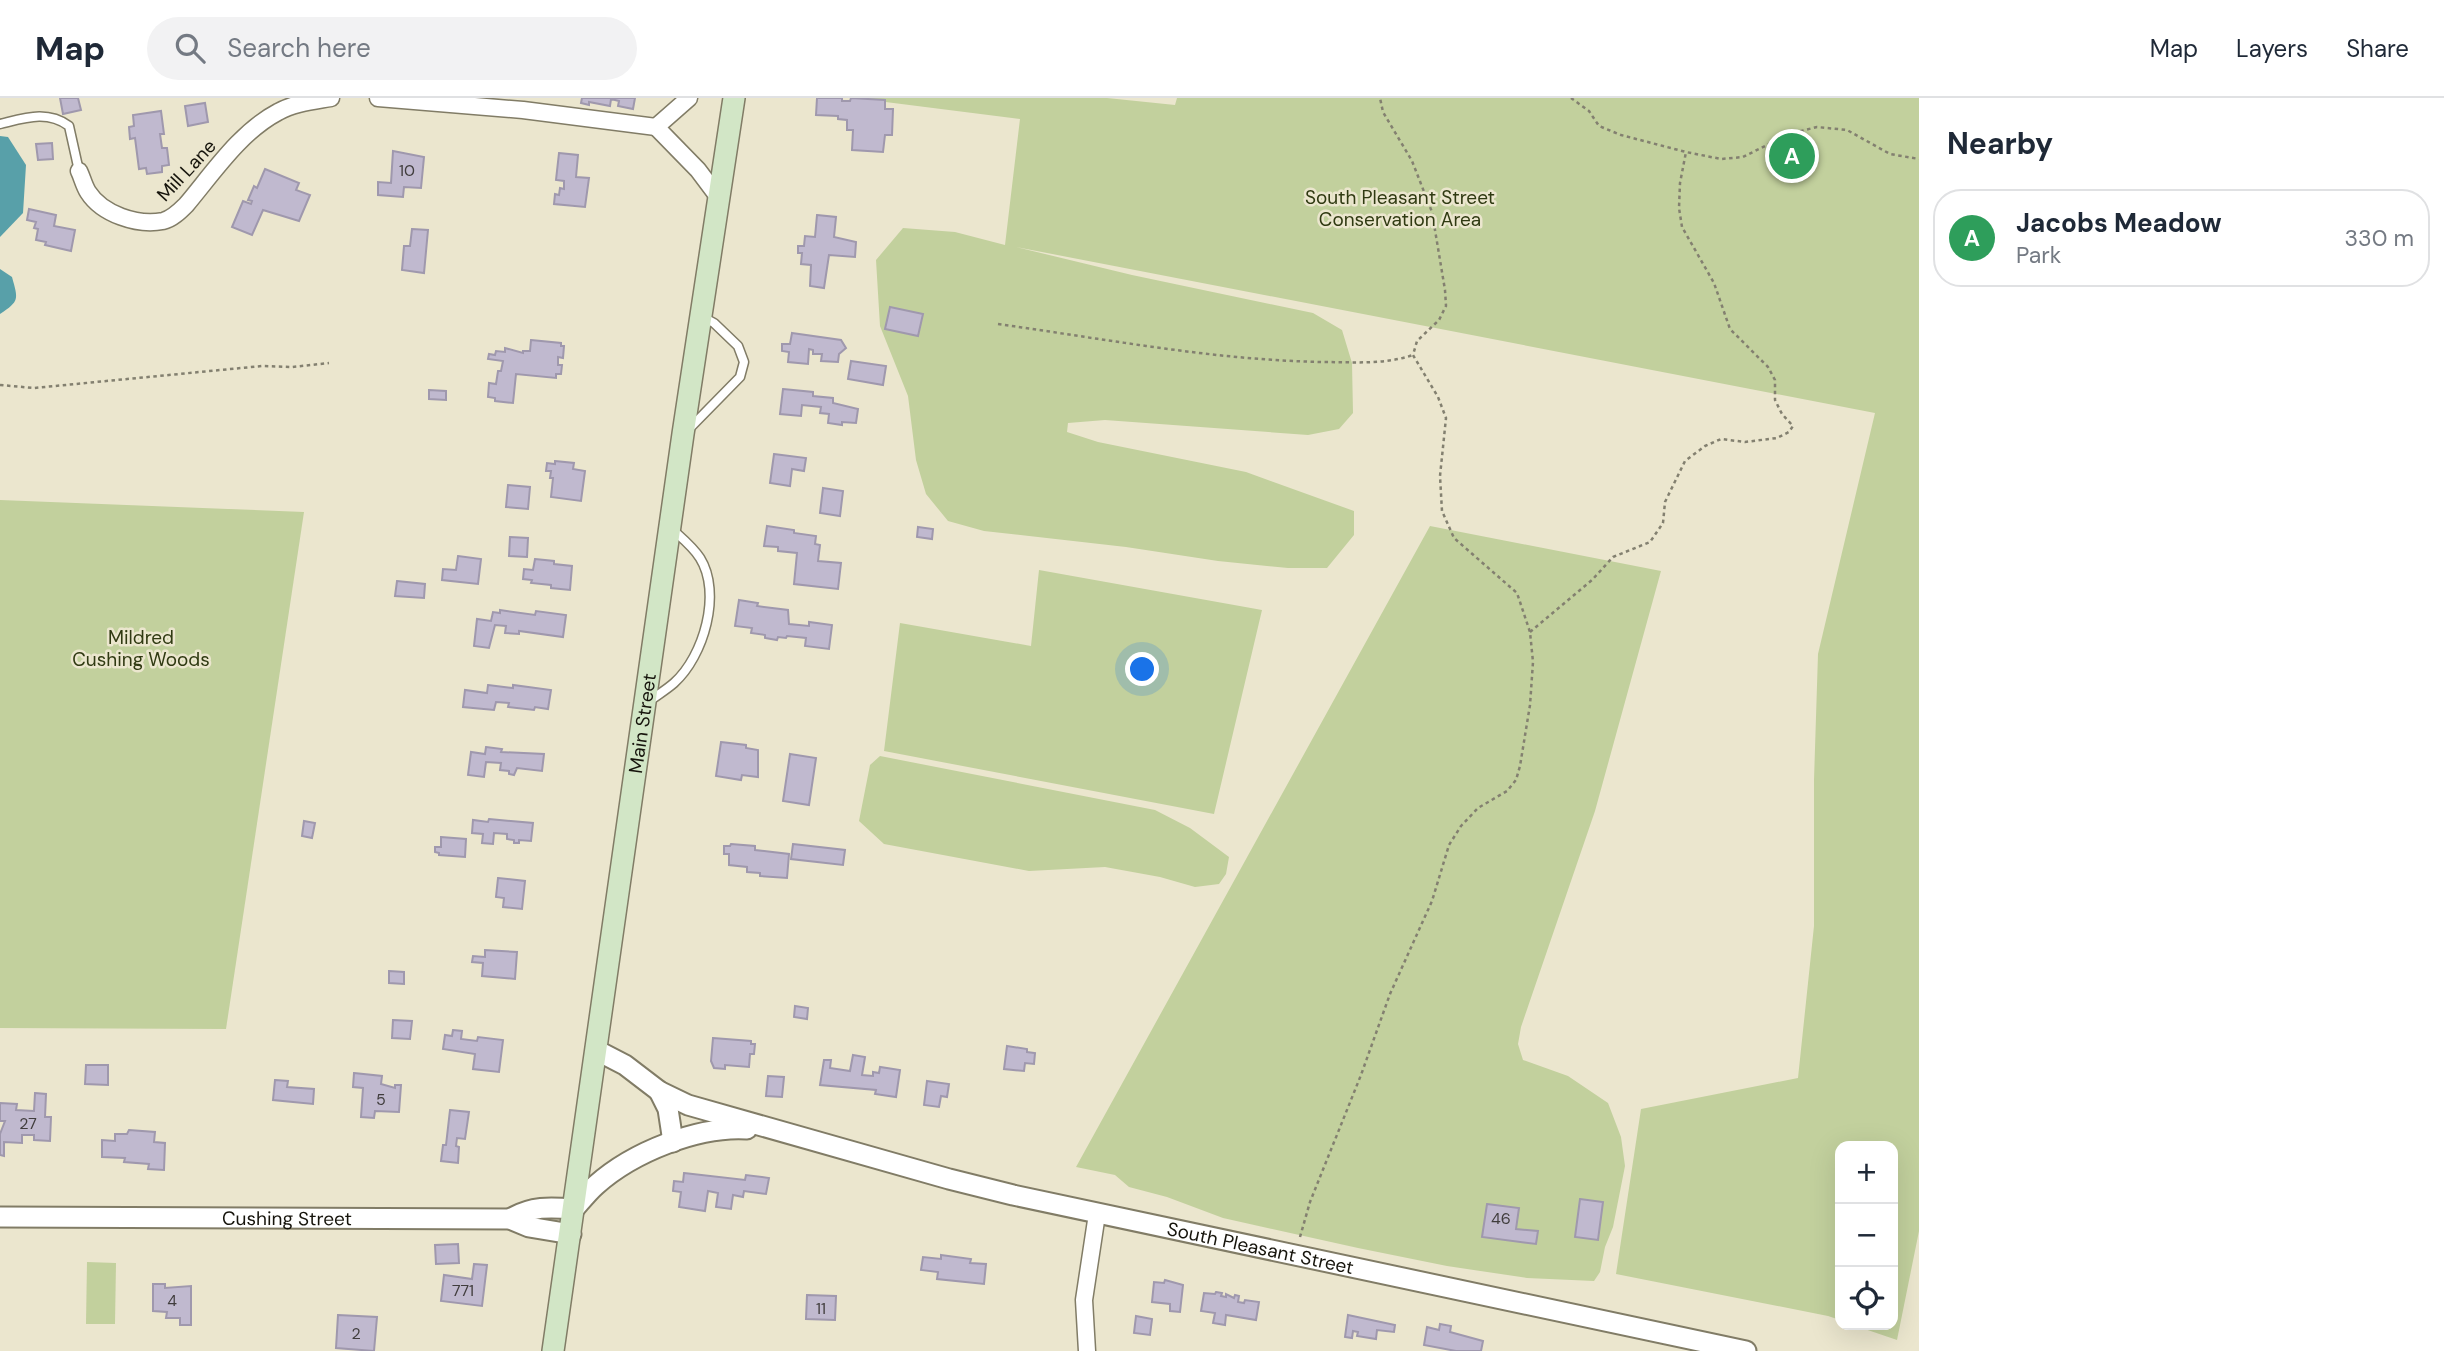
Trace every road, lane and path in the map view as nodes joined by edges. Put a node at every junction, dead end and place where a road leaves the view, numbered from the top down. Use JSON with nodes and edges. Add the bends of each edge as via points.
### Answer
{"nodes":[{"id":1,"x":331,"y":98,"type":"edge"},
{"id":2,"x":378,"y":98,"type":"edge"},
{"id":3,"x":689,"y":98,"type":"edge"},
{"id":4,"x":734,"y":98,"type":"edge"},
{"id":5,"x":1380,"y":98,"type":"edge"},
{"id":6,"x":1571,"y":98,"type":"edge"},
{"id":7,"x":0,"y":124,"type":"edge"},
{"id":8,"x":656,"y":127,"type":"junction"},
{"id":9,"x":1686,"y":152,"type":"junction"},
{"id":10,"x":1919,"y":159,"type":"edge"},
{"id":11,"x":79,"y":171,"type":"joint"},
{"id":12,"x":719,"y":198,"type":"junction"},
{"id":13,"x":701,"y":316,"type":"junction"},
{"id":14,"x":998,"y":324,"type":"dead end"},
{"id":15,"x":1413,"y":355,"type":"junction"},
{"id":16,"x":329,"y":363,"type":"dead end"},
{"id":17,"x":0,"y":385,"type":"edge"},
{"id":18,"x":683,"y":434,"type":"junction"},
{"id":19,"x":670,"y":527,"type":"junction"},
{"id":20,"x":1530,"y":632,"type":"junction"},
{"id":21,"x":645,"y":704,"type":"junction"},
{"id":22,"x":596,"y":1051,"type":"junction"},
{"id":23,"x":659,"y":1091,"type":"junction"},
{"id":24,"x":780,"y":1131,"type":"junction"},
{"id":25,"x":673,"y":1142,"type":"junction"},
{"id":26,"x":574,"y":1209,"type":"junction"},
{"id":27,"x":1097,"y":1214,"type":"junction"},
{"id":28,"x":0,"y":1217,"type":"edge"},
{"id":29,"x":510,"y":1219,"type":"junction"},
{"id":30,"x":571,"y":1234,"type":"junction"},
{"id":31,"x":1294,"y":1253,"type":"junction"},
{"id":32,"x":554,"y":1351,"type":"edge"},
{"id":33,"x":1087,"y":1351,"type":"edge"},
{"id":34,"x":1746,"y":1351,"type":"edge"}],
"edges":[{"from":1,"to":11,"type":"street","name":"Mill Lane","via":[[279,111],[249,132],[186,205],[164,221],[138,221],[106,211],[88,192]]},
{"from":2,"to":8,"type":"street"},
{"from":3,"to":8,"type":"street"},
{"from":4,"to":12,"type":"main road","name":"Main Street"},
{"from":5,"to":15,"type":"path","via":[[1433,212],[1446,290],[1446,306],[1439,320],[1417,341]]},
{"from":6,"to":9,"type":"path","via":[[1589,111],[1599,126]]},
{"from":7,"to":11,"type":"lane","via":[[34,116],[58,118],[69,126]]},
{"from":8,"to":12,"type":"street"},
{"from":9,"to":10,"type":"path","via":[[1721,159],[1743,157],[1789,134],[1817,127],[1847,130],[1890,154]]},
{"from":9,"to":20,"type":"path","via":[[1680,183],[1682,227],[1714,283],[1730,329],[1768,367],[1775,380],[1775,400],[1793,426],[1777,438],[1721,439],[1685,461],[1665,502],[1663,523],[1650,542],[1613,557]]},
{"from":12,"to":13,"type":"main road","name":"Main Street"},
{"from":13,"to":18,"type":"main road","name":"Main Street"},
{"from":13,"to":18,"type":"lane","via":[[738,346],[744,362],[740,377]]},
{"from":14,"to":15,"type":"path","via":[[1158,349],[1297,362],[1363,363]]},
{"from":15,"to":20,"type":"path","via":[[1446,418],[1440,476],[1442,511],[1454,538],[1517,593]]},
{"from":16,"to":17,"type":"path","via":[[34,388]]},
{"from":18,"to":19,"type":"main road","name":"Main Street"},
{"from":19,"to":21,"type":"main road","name":"Main Street"},
{"from":19,"to":21,"type":"lane","via":[[700,558],[709,579],[709,609],[693,659],[676,682]]},
{"from":20,"to":31,"type":"path","via":[[1530,705],[1516,780],[1507,791],[1478,808],[1449,845],[1432,901],[1390,994]]},
{"from":21,"to":22,"type":"main road","name":"Main Street"},
{"from":22,"to":23,"type":"street","name":"South Pleasant Street","via":[[625,1065]]},
{"from":22,"to":26,"type":"main road","name":"Main Street"},
{"from":23,"to":24,"type":"street","name":"South Pleasant Street","via":[[688,1105]]},
{"from":23,"to":25,"type":"street"},
{"from":24,"to":25,"type":"street","name":"South Pleasant Street","via":[[728,1129]]},
{"from":24,"to":27,"type":"street","name":"South Pleasant Street","via":[[949,1179]]},
{"from":25,"to":26,"type":"street","name":"South Pleasant Street","via":[[615,1171]]},
{"from":26,"to":29,"type":"street","via":[[531,1209]]},
{"from":26,"to":30,"type":"main road","name":"Main Street"},
{"from":27,"to":31,"type":"street","name":"South Pleasant Street"},
{"from":27,"to":33,"type":"street","via":[[1084,1300]]},
{"from":28,"to":29,"type":"street","name":"Cushing Street"},
{"from":29,"to":30,"type":"street","name":"Cushing Street"},
{"from":30,"to":32,"type":"main road","name":"Main Street"},
{"from":31,"to":34,"type":"street","name":"South Pleasant Street"}]}
